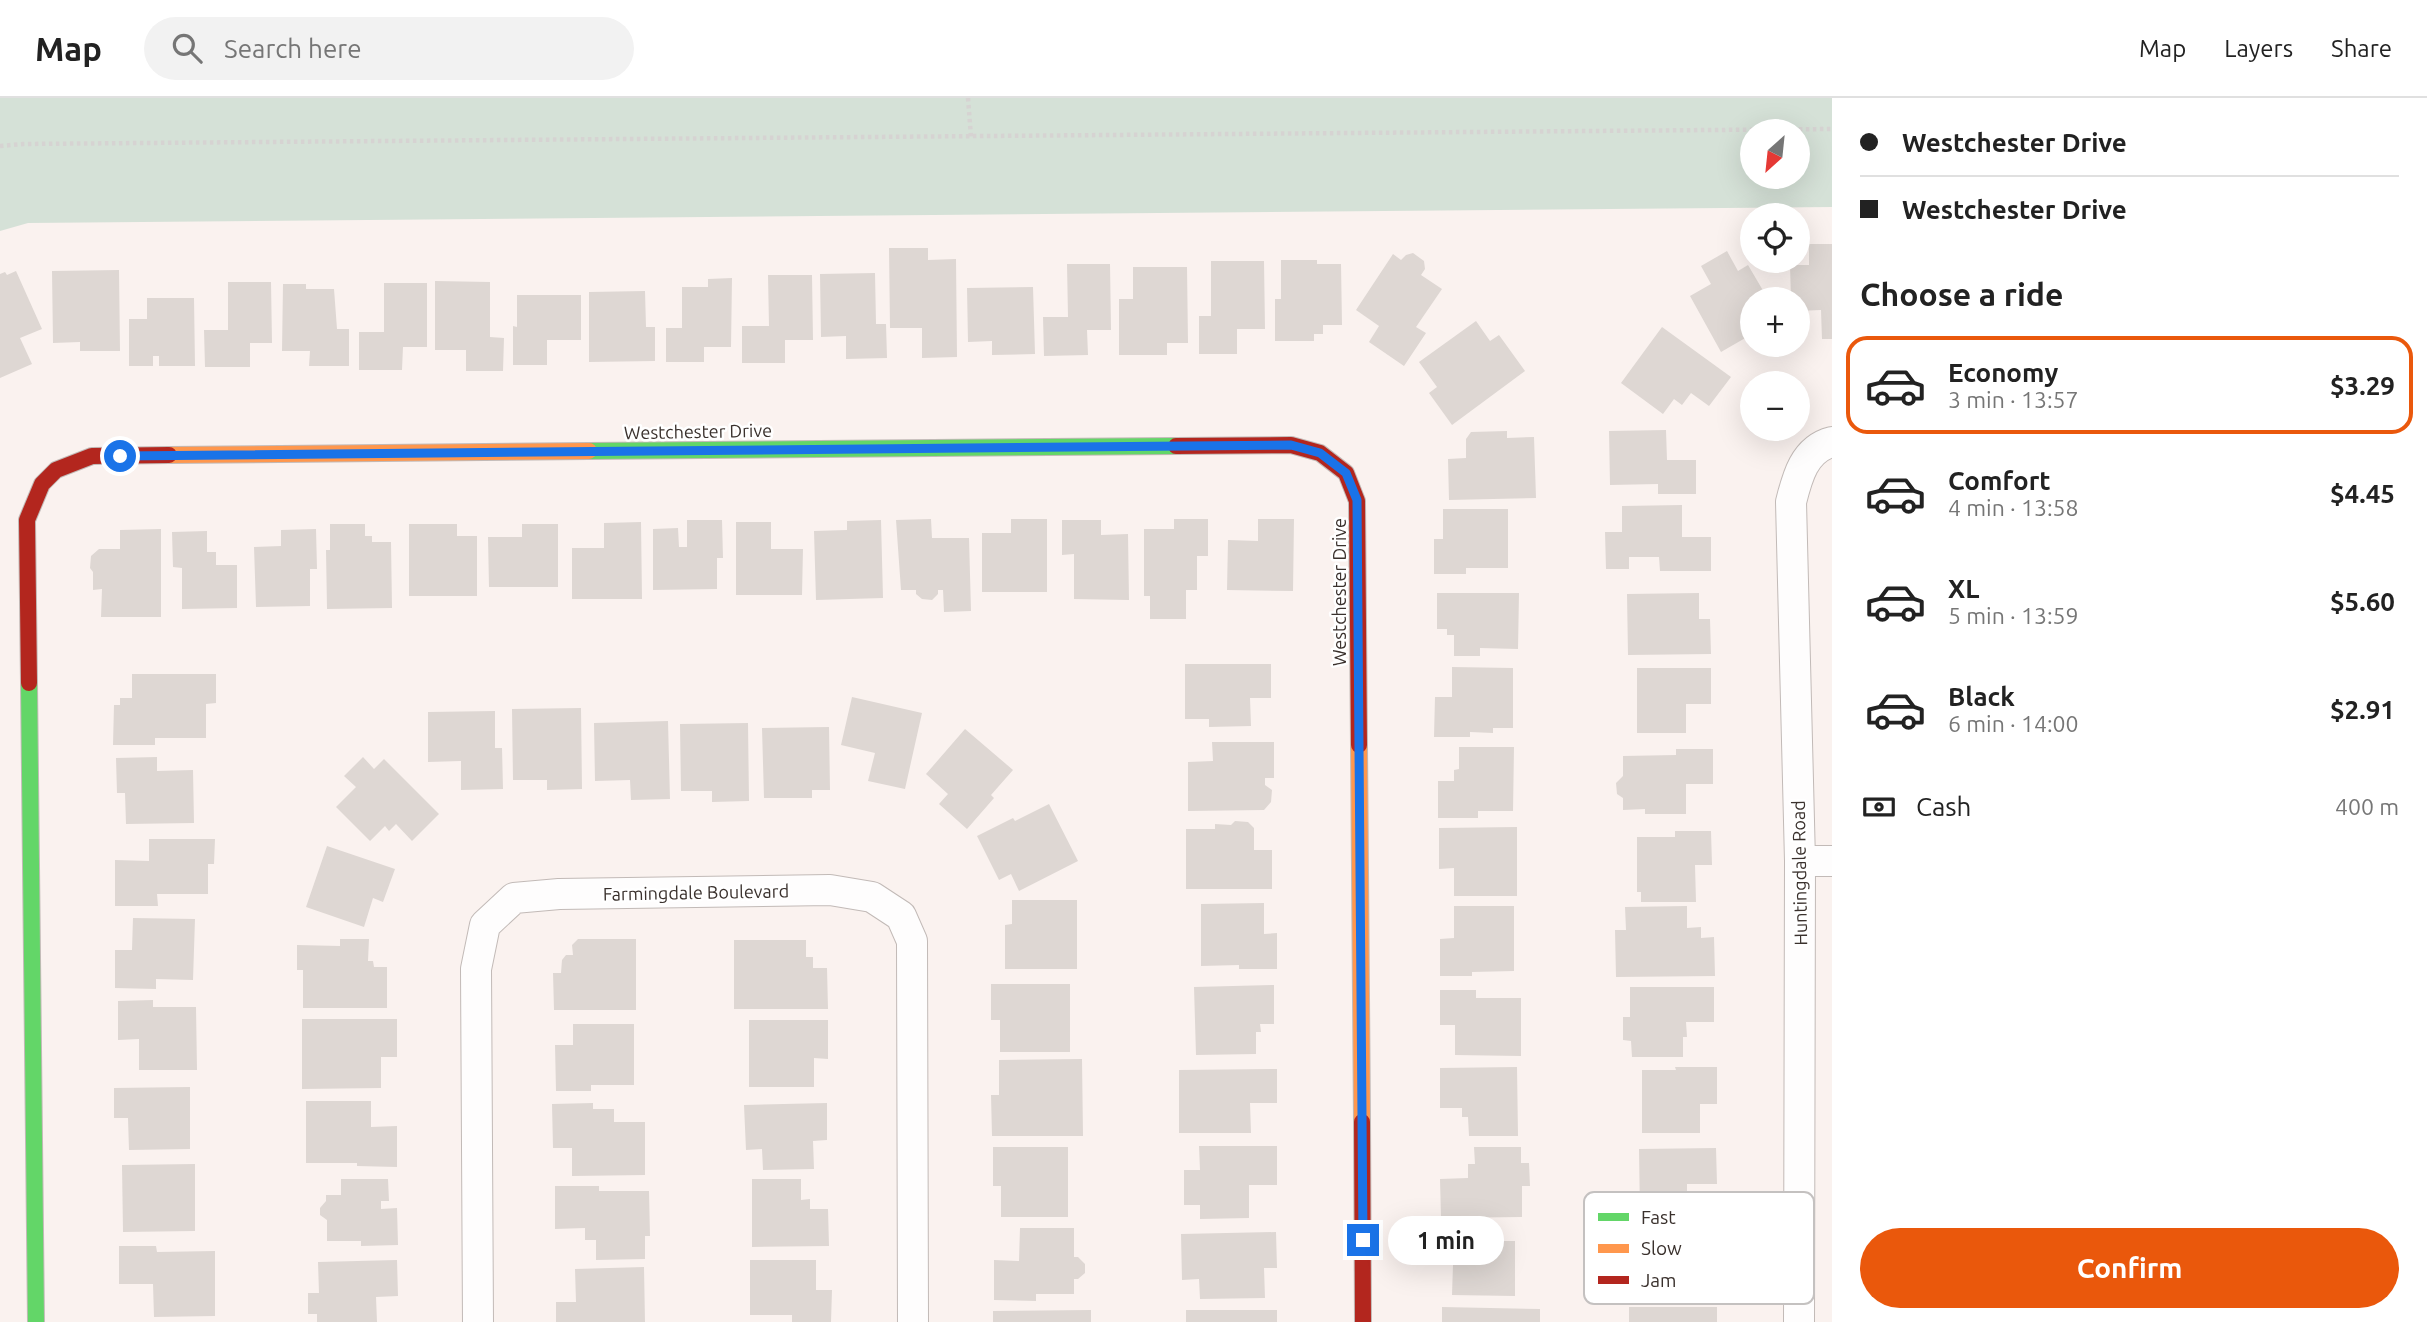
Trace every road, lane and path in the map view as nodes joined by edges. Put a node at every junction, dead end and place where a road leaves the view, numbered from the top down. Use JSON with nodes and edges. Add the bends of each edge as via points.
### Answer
{"nodes":[{"id":1,"x":968,"y":98,"type":"edge"},
{"id":2,"x":1832,"y":129,"type":"edge"},
{"id":3,"x":971,"y":137,"type":"junction"},
{"id":4,"x":0,"y":146,"type":"edge"},
{"id":5,"x":1832,"y":442,"type":"edge"},
{"id":6,"x":1800,"y":861,"type":"junction"},
{"id":7,"x":1832,"y":861,"type":"edge"},
{"id":8,"x":1799,"y":1192,"type":"edge"},
{"id":9,"x":1799,"y":1304,"type":"edge"},
{"id":10,"x":36,"y":1322,"type":"edge"},
{"id":11,"x":478,"y":1322,"type":"edge"},
{"id":12,"x":913,"y":1322,"type":"edge"},
{"id":13,"x":1363,"y":1322,"type":"edge"},
{"id":14,"x":1799,"y":1322,"type":"edge"}],
"edges":[{"from":1,"to":3,"type":"path"},
{"from":2,"to":3,"type":"path"},
{"from":3,"to":4,"type":"path"},
{"from":5,"to":6,"type":"street","name":"Huntingdale Road","via":[[1821,445],[1800,469],[1791,502]]},
{"from":6,"to":7,"type":"street"},
{"from":6,"to":8,"type":"street","name":"Huntingdale Road"},
{"from":9,"to":14,"type":"street","name":"Huntingdale Road"},
{"from":10,"to":13,"type":"street","name":"Westchester Drive","via":[[27,520],[47,475],[92,456],[1277,445],[1320,453],[1346,473],[1357,500]]},
{"from":11,"to":12,"type":"street","name":"Farmingdale Boulevard","via":[[476,970],[485,925],[514,898],[831,890],[872,897],[901,916],[912,941]]}]}
